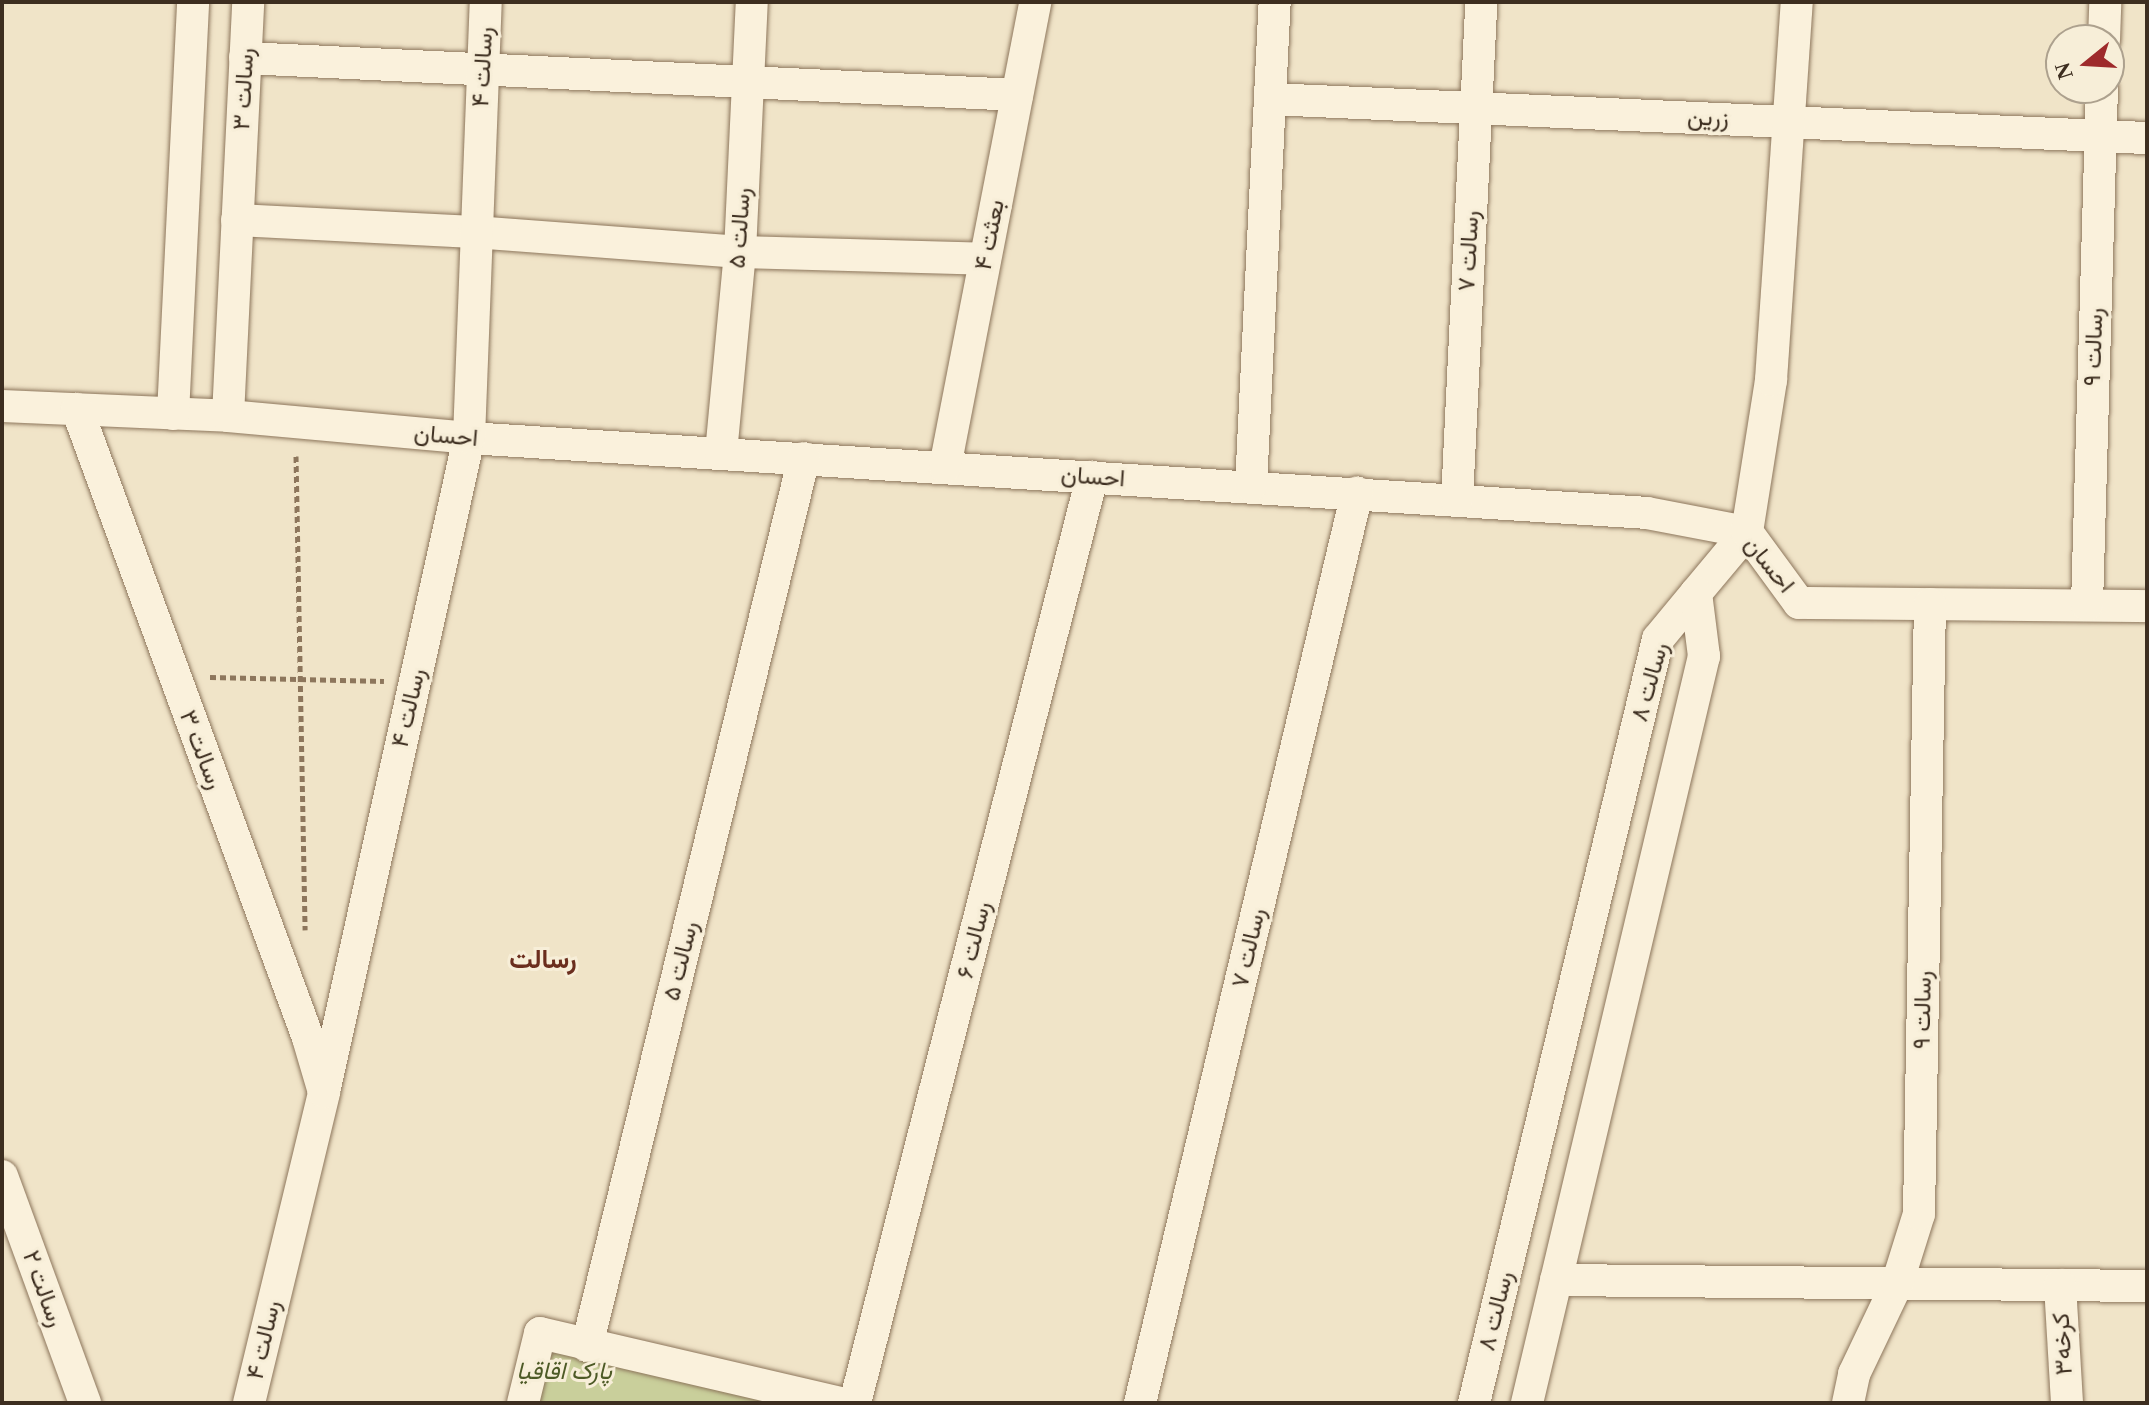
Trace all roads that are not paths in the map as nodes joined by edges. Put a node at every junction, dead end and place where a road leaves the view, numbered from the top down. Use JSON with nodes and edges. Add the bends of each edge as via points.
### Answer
{"nodes":[{"id":1,"x":193,"y":2,"type":"edge"},
{"id":2,"x":248,"y":2,"type":"edge"},
{"id":3,"x":486,"y":2,"type":"edge"},
{"id":4,"x":752,"y":2,"type":"edge"},
{"id":5,"x":1035,"y":2,"type":"edge"},
{"id":6,"x":1275,"y":2,"type":"edge"},
{"id":7,"x":1481,"y":2,"type":"edge"},
{"id":8,"x":1797,"y":2,"type":"edge"},
{"id":9,"x":2105,"y":2,"type":"edge"},
{"id":10,"x":2104,"y":24,"type":"edge"},
{"id":11,"x":245,"y":58,"type":"junction"},
{"id":12,"x":483,"y":71,"type":"junction"},
{"id":13,"x":748,"y":83,"type":"junction"},
{"id":14,"x":1017,"y":95,"type":"junction"},
{"id":15,"x":1270,"y":99,"type":"junction"},
{"id":16,"x":2102,"y":104,"type":"edge"},
{"id":17,"x":1476,"y":108,"type":"junction"},
{"id":18,"x":1791,"y":121,"type":"junction"},
{"id":19,"x":2101,"y":136,"type":"junction"},
{"id":20,"x":2147,"y":138,"type":"edge"},
{"id":21,"x":237,"y":220,"type":"junction"},
{"id":22,"x":474,"y":232,"type":"junction"},
{"id":23,"x":740,"y":252,"type":"junction"},
{"id":24,"x":985,"y":259,"type":"junction"},
{"id":25,"x":2,"y":406,"type":"edge"},
{"id":26,"x":77,"y":409,"type":"junction"},
{"id":27,"x":173,"y":414,"type":"junction"},
{"id":28,"x":228,"y":416,"type":"junction"},
{"id":29,"x":469,"y":438,"type":"junction"},
{"id":30,"x":721,"y":453,"type":"junction"},
{"id":31,"x":804,"y":458,"type":"junction"},
{"id":32,"x":945,"y":467,"type":"junction"},
{"id":33,"x":1092,"y":477,"type":"junction"},
{"id":34,"x":1251,"y":486,"type":"junction"},
{"id":35,"x":1357,"y":493,"type":"junction"},
{"id":36,"x":1457,"y":500,"type":"junction"},
{"id":37,"x":1747,"y":532,"type":"junction"},
{"id":38,"x":1696,"y":593,"type":"junction"},
{"id":39,"x":1930,"y":604,"type":"junction"},
{"id":40,"x":2087,"y":605,"type":"junction"},
{"id":41,"x":2147,"y":606,"type":"edge"},
{"id":42,"x":324,"y":1092,"type":"junction"},
{"id":43,"x":2,"y":1176,"type":"edge"},
{"id":44,"x":1556,"y":1280,"type":"junction"},
{"id":45,"x":1897,"y":1284,"type":"junction"},
{"id":46,"x":2060,"y":1285,"type":"junction"},
{"id":47,"x":2147,"y":1286,"type":"edge"},
{"id":48,"x":587,"y":1346,"type":"junction"},
{"id":49,"x":85,"y":1403,"type":"edge"},
{"id":50,"x":249,"y":1403,"type":"edge"},
{"id":51,"x":523,"y":1403,"type":"edge"},
{"id":52,"x":841,"y":1403,"type":"edge"},
{"id":53,"x":855,"y":1403,"type":"edge"},
{"id":54,"x":1140,"y":1403,"type":"edge"},
{"id":55,"x":1474,"y":1403,"type":"edge"},
{"id":56,"x":1527,"y":1403,"type":"edge"},
{"id":57,"x":1848,"y":1403,"type":"edge"},
{"id":58,"x":2067,"y":1403,"type":"edge"}],
"edges":[{"from":1,"to":27,"type":"street"},
{"from":2,"to":11,"type":"street","name":"رسالت ۳"},
{"from":3,"to":12,"type":"street","name":"رسالت ۴"},
{"from":4,"to":13,"type":"street","name":"رسالت ۵"},
{"from":5,"to":14,"type":"street","name":"بعثت ۴"},
{"from":6,"to":15,"type":"street"},
{"from":7,"to":17,"type":"street","name":"رسالت ۷"},
{"from":8,"to":18,"type":"street"},
{"from":9,"to":10,"type":"street"},
{"from":11,"to":12,"type":"street"},
{"from":11,"to":21,"type":"street","name":"رسالت ۳"},
{"from":12,"to":13,"type":"street"},
{"from":12,"to":22,"type":"street","name":"رسالت ۴"},
{"from":13,"to":14,"type":"street"},
{"from":13,"to":23,"type":"street","name":"رسالت ۵"},
{"from":14,"to":24,"type":"street","name":"بعثت ۴"},
{"from":15,"to":17,"type":"street","name":"زرین"},
{"from":15,"to":34,"type":"street"},
{"from":16,"to":19,"type":"street","name":"رسالت ۹"},
{"from":17,"to":18,"type":"street","name":"زرین"},
{"from":17,"to":36,"type":"street","name":"رسالت ۷"},
{"from":18,"to":19,"type":"street","name":"زرین"},
{"from":18,"to":37,"type":"street","via":[[1771,380]]},
{"from":19,"to":20,"type":"street","name":"زرین"},
{"from":19,"to":40,"type":"street","name":"رسالت ۹"},
{"from":21,"to":22,"type":"street"},
{"from":21,"to":28,"type":"street","name":"رسالت ۳"},
{"from":22,"to":23,"type":"street"},
{"from":22,"to":29,"type":"street","name":"رسالت ۴"},
{"from":23,"to":24,"type":"street"},
{"from":23,"to":30,"type":"street","name":"رسالت ۵"},
{"from":24,"to":32,"type":"street","name":"بعثت ۴"},
{"from":25,"to":26,"type":"street","name":"احسان"},
{"from":26,"to":27,"type":"street","name":"احسان"},
{"from":26,"to":42,"type":"street","name":"رسالت ۳"},
{"from":27,"to":28,"type":"street","name":"احسان"},
{"from":28,"to":29,"type":"street","name":"احسان"},
{"from":29,"to":30,"type":"street","name":"احسان"},
{"from":29,"to":42,"type":"street","name":"رسالت ۴"},
{"from":30,"to":31,"type":"street","name":"احسان"},
{"from":31,"to":32,"type":"street","name":"احسان"},
{"from":31,"to":48,"type":"street","name":"رسالت ۵"},
{"from":32,"to":33,"type":"street","name":"احسان"},
{"from":33,"to":34,"type":"street","name":"احسان"},
{"from":33,"to":53,"type":"street","name":"رسالت ۶"},
{"from":34,"to":35,"type":"street","name":"احسان"},
{"from":35,"to":36,"type":"street","name":"احسان"},
{"from":35,"to":54,"type":"street","name":"رسالت ۷"},
{"from":36,"to":37,"type":"street","name":"احسان","via":[[1647,513]]},
{"from":37,"to":38,"type":"street"},
{"from":37,"to":39,"type":"street","name":"احسان","via":[[1799,603]]},
{"from":38,"to":44,"type":"street","name":"رسالت ۸","via":[[1704,656]]},
{"from":38,"to":55,"type":"street","name":"رسالت ۸","via":[[1658,639]]},
{"from":39,"to":40,"type":"street","name":"احسان"},
{"from":39,"to":45,"type":"street","name":"رسالت ۹","via":[[1919,1214]]},
{"from":40,"to":41,"type":"street","name":"احسان"},
{"from":42,"to":50,"type":"street","name":"رسالت ۴"},
{"from":43,"to":49,"type":"street","name":"رسالت ۲"},
{"from":44,"to":45,"type":"street"},
{"from":44,"to":56,"type":"street","name":"رسالت ۸"},
{"from":45,"to":46,"type":"street"},
{"from":45,"to":57,"type":"street","name":"رسالت ۹","via":[[1854,1374]]},
{"from":46,"to":47,"type":"street"},
{"from":46,"to":58,"type":"street","name":"کرخه۳"},
{"from":48,"to":51,"type":"street","via":[[540,1333]]},
{"from":48,"to":52,"type":"street"}]}
